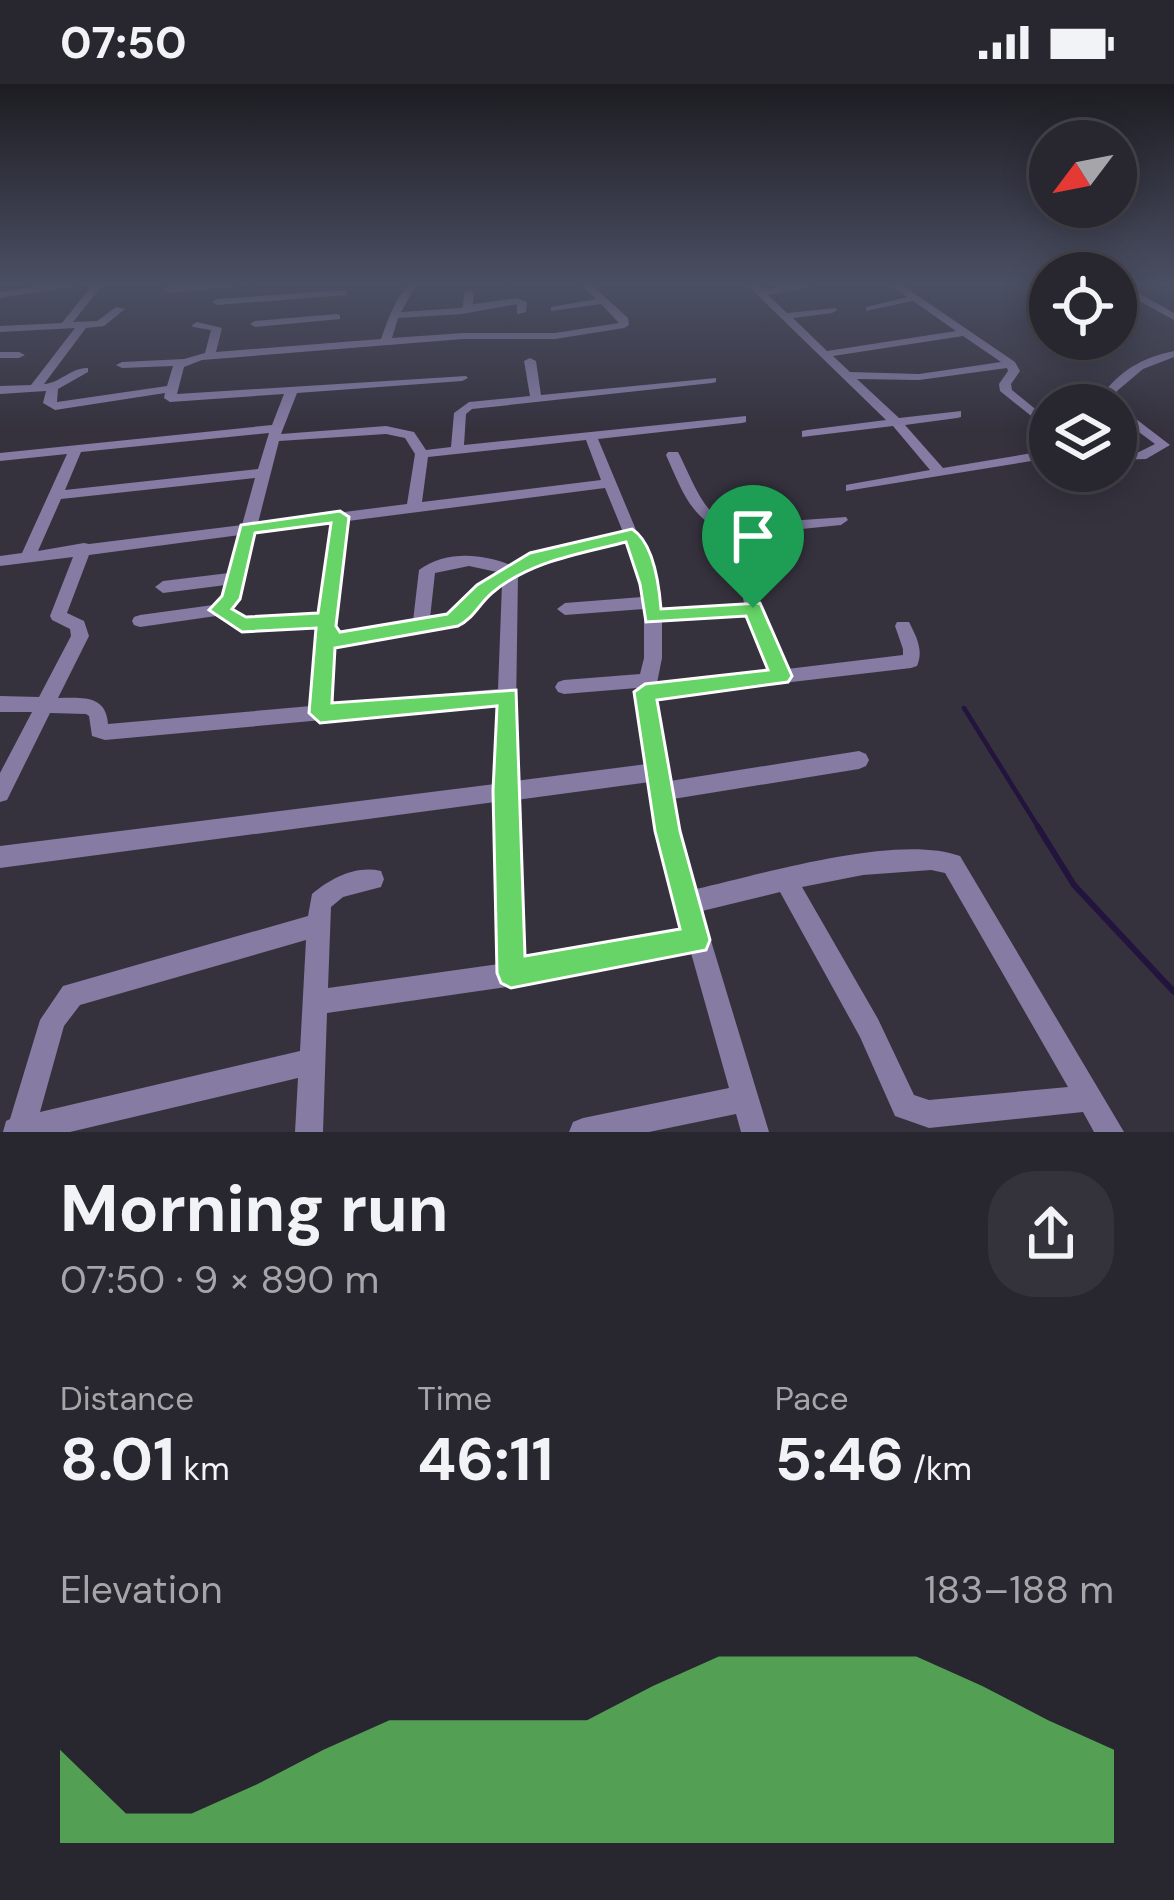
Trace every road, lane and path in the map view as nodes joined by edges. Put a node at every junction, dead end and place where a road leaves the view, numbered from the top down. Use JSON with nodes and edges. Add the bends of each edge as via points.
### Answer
{"nodes":[{"id":1,"x":78,"y":332,"type":"edge"},
{"id":2,"x":216,"y":332,"type":"edge"},
{"id":3,"x":330,"y":332,"type":"edge"},
{"id":4,"x":389,"y":332,"type":"edge"},
{"id":5,"x":597,"y":332,"type":"edge"},
{"id":6,"x":803,"y":332,"type":"edge"},
{"id":7,"x":968,"y":332,"type":"joint"},
{"id":8,"x":386,"y":342,"type":"junction"},
{"id":9,"x":325,"y":346,"type":"junction"},
{"id":10,"x":527,"y":350,"type":"junction"},
{"id":11,"x":826,"y":354,"type":"junction"},
{"id":12,"x":1174,"y":354,"type":"edge"},
{"id":13,"x":0,"y":355,"type":"edge"},
{"id":14,"x":19,"y":355,"type":"dead end"},
{"id":15,"x":210,"y":356,"type":"junction"},
{"id":16,"x":182,"y":362,"type":"junction"},
{"id":17,"x":122,"y":364,"type":"dead end"},
{"id":18,"x":1011,"y":364,"type":"junction"},
{"id":19,"x":84,"y":370,"type":"dead end"},
{"id":20,"x":848,"y":375,"type":"junction"},
{"id":21,"x":462,"y":378,"type":"dead end"},
{"id":22,"x":712,"y":380,"type":"dead end"},
{"id":23,"x":1118,"y":384,"type":"edge"},
{"id":24,"x":53,"y":386,"type":"junction"},
{"id":25,"x":35,"y":388,"type":"junction"},
{"id":26,"x":0,"y":389,"type":"edge"},
{"id":27,"x":170,"y":389,"type":"junction"},
{"id":28,"x":291,"y":392,"type":"junction"},
{"id":29,"x":536,"y":398,"type":"junction"},
{"id":30,"x":1029,"y":411,"type":"edge"},
{"id":31,"x":957,"y":414,"type":"dead end"},
{"id":32,"x":742,"y":419,"type":"dead end"},
{"id":33,"x":899,"y":424,"type":"junction"},
{"id":34,"x":1137,"y":424,"type":"edge"},
{"id":35,"x":275,"y":433,"type":"junction"},
{"id":36,"x":807,"y":434,"type":"dead end"},
{"id":37,"x":591,"y":436,"type":"junction"},
{"id":38,"x":0,"y":440,"type":"edge"},
{"id":39,"x":77,"y":447,"type":"junction"},
{"id":40,"x":457,"y":451,"type":"junction"},
{"id":41,"x":0,"y":454,"type":"edge"},
{"id":42,"x":422,"y":454,"type":"junction"},
{"id":43,"x":673,"y":455,"type":"dead end"},
{"id":44,"x":1137,"y":455,"type":"edge"},
{"id":45,"x":1029,"y":458,"type":"edge"},
{"id":46,"x":262,"y":473,"type":"junction"},
{"id":47,"x":940,"y":473,"type":"junction"},
{"id":48,"x":609,"y":483,"type":"junction"},
{"id":49,"x":851,"y":488,"type":"dead end"},
{"id":50,"x":59,"y":495,"type":"junction"},
{"id":51,"x":414,"y":507,"type":"junction"},
{"id":52,"x":340,"y":517,"type":"junction"},
{"id":53,"x":841,"y":520,"type":"dead end"},
{"id":54,"x":247,"y":529,"type":"junction"},
{"id":55,"x":743,"y":532,"type":"junction"},
{"id":56,"x":632,"y":535,"type":"junction"},
{"id":57,"x":84,"y":548,"type":"junction"},
{"id":58,"x":28,"y":557,"type":"junction"},
{"id":59,"x":0,"y":561,"type":"edge"},
{"id":60,"x":510,"y":572,"type":"junction"},
{"id":61,"x":235,"y":578,"type":"junction"},
{"id":62,"x":163,"y":586,"type":"dead end"},
{"id":63,"x":565,"y":608,"type":"dead end"},
{"id":64,"x":753,"y":608,"type":"junction"},
{"id":65,"x":652,"y":609,"type":"junction"},
{"id":66,"x":218,"y":610,"type":"junction"},
{"id":67,"x":140,"y":621,"type":"dead end"},
{"id":68,"x":327,"y":626,"type":"junction"},
{"id":69,"x":421,"y":626,"type":"junction"},
{"id":70,"x":903,"y":626,"type":"dead end"},
{"id":71,"x":781,"y":676,"type":"junction"},
{"id":72,"x":647,"y":686,"type":"junction"},
{"id":73,"x":564,"y":687,"type":"dead end"},
{"id":74,"x":508,"y":696,"type":"junction"},
{"id":75,"x":0,"y":704,"type":"edge"},
{"id":76,"x":45,"y":704,"type":"junction"},
{"id":77,"x":320,"y":713,"type":"junction"},
{"id":78,"x":859,"y":760,"type":"dead end"},
{"id":79,"x":659,"y":782,"type":"junction"},
{"id":80,"x":505,"y":791,"type":"junction"},
{"id":81,"x":0,"y":794,"type":"edge"},
{"id":82,"x":0,"y":857,"type":"edge"},
{"id":83,"x":373,"y":879,"type":"dead end"},
{"id":84,"x":787,"y":880,"type":"junction"},
{"id":85,"x":686,"y":902,"type":"junction"},
{"id":86,"x":319,"y":925,"type":"junction"},
{"id":87,"x":696,"y":940,"type":"junction"},
{"id":88,"x":511,"y":973,"type":"junction"},
{"id":89,"x":315,"y":1002,"type":"junction"},
{"id":90,"x":313,"y":1060,"type":"junction"},
{"id":91,"x":746,"y":1098,"type":"junction"},
{"id":92,"x":1090,"y":1098,"type":"junction"},
{"id":93,"x":17,"y":1131,"type":"edge"},
{"id":94,"x":309,"y":1132,"type":"edge"},
{"id":95,"x":583,"y":1132,"type":"edge"},
{"id":96,"x":755,"y":1132,"type":"edge"},
{"id":97,"x":1110,"y":1132,"type":"edge"}],
"edges":[{"from":1,"to":25,"type":"street"},
{"from":2,"to":15,"type":"street"},
{"from":3,"to":9,"type":"street"},
{"from":4,"to":8,"type":"street"},
{"from":5,"to":10,"type":"street"},
{"from":6,"to":11,"type":"street"},
{"from":7,"to":11,"type":"street"},
{"from":7,"to":18,"type":"street"},
{"from":8,"to":9,"type":"street"},
{"from":8,"to":10,"type":"street"},
{"from":9,"to":15,"type":"street"},
{"from":10,"to":29,"type":"street"},
{"from":11,"to":20,"type":"street"},
{"from":12,"to":23,"type":"street","via":[[1144,361]]},
{"from":13,"to":14,"type":"street"},
{"from":15,"to":16,"type":"street"},
{"from":16,"to":17,"type":"street"},
{"from":16,"to":27,"type":"street"},
{"from":18,"to":20,"type":"street","via":[[919,377]]},
{"from":18,"to":30,"type":"street","via":[[1006,392]]},
{"from":19,"to":24,"type":"street"},
{"from":20,"to":33,"type":"street"},
{"from":21,"to":28,"type":"street"},
{"from":22,"to":29,"type":"street"},
{"from":24,"to":25,"type":"street"},
{"from":24,"to":27,"type":"street","via":[[55,406]]},
{"from":25,"to":26,"type":"street"},
{"from":27,"to":28,"type":"street","via":[[170,398],[183,401]]},
{"from":28,"to":35,"type":"street"},
{"from":29,"to":40,"type":"street","via":[[463,409]]},
{"from":31,"to":33,"type":"street"},
{"from":32,"to":37,"type":"street"},
{"from":33,"to":36,"type":"street"},
{"from":33,"to":47,"type":"street"},
{"from":34,"to":44,"type":"street","via":[[1164,445]]},
{"from":35,"to":39,"type":"street"},
{"from":35,"to":42,"type":"street","via":[[386,430],[415,439]]},
{"from":35,"to":46,"type":"street"},
{"from":37,"to":40,"type":"street"},
{"from":37,"to":48,"type":"street"},
{"from":38,"to":41,"type":"street"},
{"from":39,"to":41,"type":"street"},
{"from":39,"to":50,"type":"street"},
{"from":40,"to":42,"type":"street"},
{"from":42,"to":51,"type":"street"},
{"from":43,"to":55,"type":"street","via":[[704,517]]},
{"from":45,"to":47,"type":"street"},
{"from":46,"to":50,"type":"street"},
{"from":46,"to":54,"type":"street"},
{"from":47,"to":49,"type":"street"},
{"from":48,"to":51,"type":"street"},
{"from":48,"to":56,"type":"street"},
{"from":50,"to":58,"type":"street"},
{"from":51,"to":52,"type":"street"},
{"from":52,"to":54,"type":"street"},
{"from":52,"to":68,"type":"street"},
{"from":53,"to":55,"type":"street"},
{"from":54,"to":57,"type":"street"},
{"from":54,"to":61,"type":"street"},
{"from":55,"to":64,"type":"street","via":[[734,543]]},
{"from":56,"to":60,"type":"street","via":[[552,552]]},
{"from":56,"to":65,"type":"street"},
{"from":57,"to":58,"type":"street"},
{"from":57,"to":76,"type":"street","via":[[58,616],[81,631]]},
{"from":58,"to":59,"type":"street"},
{"from":60,"to":69,"type":"street","via":[[464,614]]},
{"from":60,"to":69,"type":"street","via":[[467,561],[427,570]]},
{"from":60,"to":74,"type":"street"},
{"from":61,"to":62,"type":"street"},
{"from":61,"to":66,"type":"street"},
{"from":63,"to":65,"type":"street"},
{"from":64,"to":65,"type":"street"},
{"from":64,"to":71,"type":"street"},
{"from":65,"to":72,"type":"street","via":[[656,660]]},
{"from":66,"to":67,"type":"street"},
{"from":66,"to":68,"type":"street","via":[[242,624]]},
{"from":68,"to":69,"type":"street","via":[[336,640],[348,640]]},
{"from":68,"to":77,"type":"street"},
{"from":70,"to":71,"type":"street","via":[[911,661]]},
{"from":71,"to":72,"type":"street"},
{"from":72,"to":73,"type":"street"},
{"from":72,"to":79,"type":"street"},
{"from":74,"to":77,"type":"street"},
{"from":74,"to":80,"type":"street"},
{"from":75,"to":76,"type":"street"},
{"from":76,"to":77,"type":"street","via":[[90,706],[105,732]]},
{"from":76,"to":81,"type":"street"},
{"from":78,"to":79,"type":"street"},
{"from":79,"to":80,"type":"street"},
{"from":79,"to":85,"type":"street"},
{"from":80,"to":82,"type":"street"},
{"from":80,"to":88,"type":"street"},
{"from":83,"to":86,"type":"street","via":[[328,890]]},
{"from":84,"to":85,"type":"street"},
{"from":84,"to":92,"type":"street","via":[[931,858],[952,864]]},
{"from":84,"to":92,"type":"street","via":[[905,1106],[929,1114]]},
{"from":85,"to":87,"type":"street"},
{"from":86,"to":89,"type":"street"},
{"from":86,"to":93,"type":"street","via":[[72,995],[53,1020]]},
{"from":87,"to":88,"type":"street"},
{"from":87,"to":91,"type":"street"},
{"from":88,"to":89,"type":"street"},
{"from":89,"to":90,"type":"street"},
{"from":90,"to":93,"type":"street"},
{"from":90,"to":94,"type":"street"},
{"from":91,"to":95,"type":"street"},
{"from":91,"to":96,"type":"street"},
{"from":92,"to":97,"type":"street"}]}
